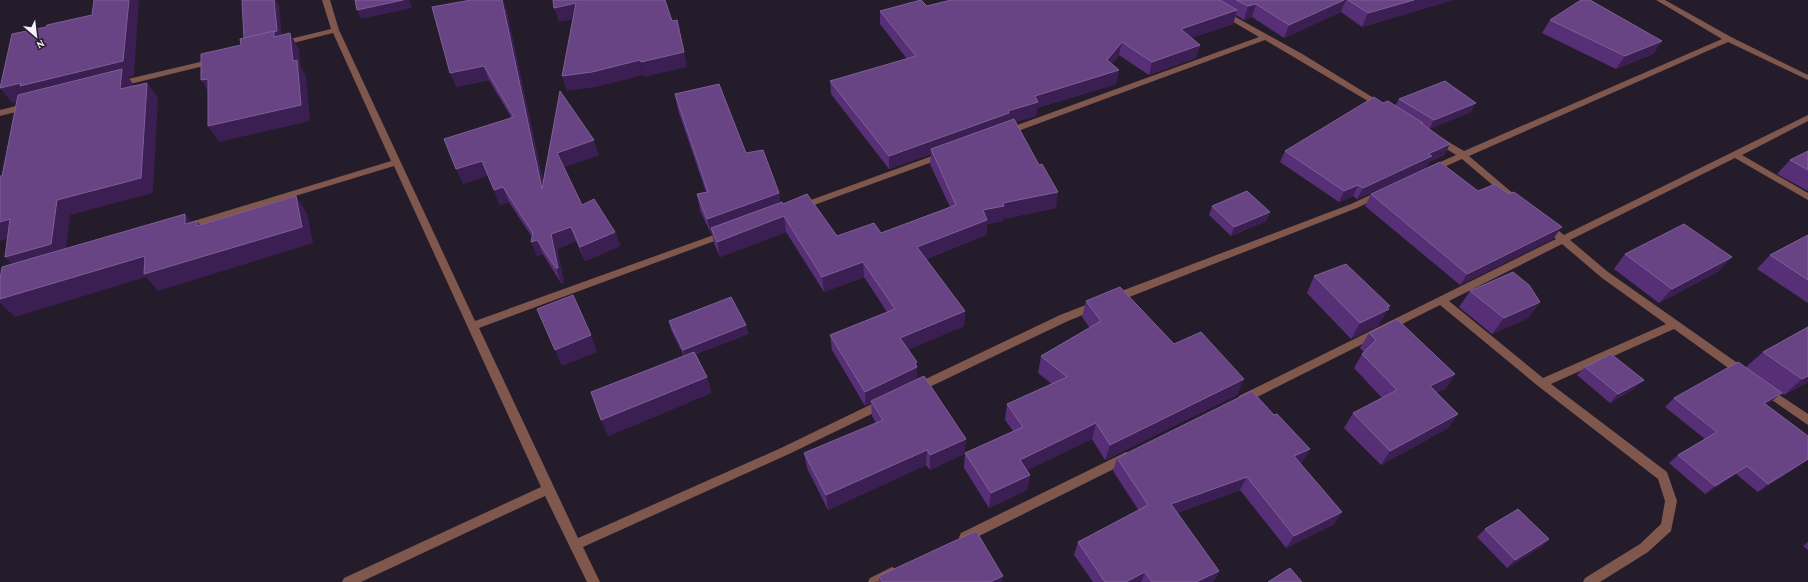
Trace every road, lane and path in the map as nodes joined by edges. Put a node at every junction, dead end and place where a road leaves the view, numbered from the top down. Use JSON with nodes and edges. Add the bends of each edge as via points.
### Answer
{"nodes":[{"id":1,"x":326,"y":0,"type":"edge"},
{"id":2,"x":1200,"y":0,"type":"edge"},
{"id":3,"x":1660,"y":0,"type":"edge"},
{"id":4,"x":335,"y":30,"type":"junction"},
{"id":5,"x":1266,"y":37,"type":"junction"},
{"id":6,"x":1728,"y":39,"type":"junction"},
{"id":7,"x":274,"y":45,"type":"edge"},
{"id":8,"x":221,"y":58,"type":"edge"},
{"id":9,"x":1808,"y":78,"type":"edge"},
{"id":10,"x":107,"y":87,"type":"edge"},
{"id":11,"x":38,"y":104,"type":"edge"},
{"id":12,"x":1389,"y":110,"type":"edge"},
{"id":13,"x":0,"y":113,"type":"edge"},
{"id":14,"x":1808,"y":118,"type":"edge"},
{"id":15,"x":997,"y":135,"type":"edge"},
{"id":16,"x":1429,"y":135,"type":"edge"},
{"id":17,"x":952,"y":152,"type":"edge"},
{"id":18,"x":1734,"y":154,"type":"junction"},
{"id":19,"x":1463,"y":155,"type":"junction"},
{"id":20,"x":397,"y":162,"type":"junction"},
{"id":21,"x":1422,"y":174,"type":"edge"},
{"id":22,"x":1388,"y":190,"type":"edge"},
{"id":23,"x":1808,"y":197,"type":"edge"},
{"id":24,"x":1528,"y":210,"type":"edge"},
{"id":25,"x":788,"y":212,"type":"edge"},
{"id":26,"x":1540,"y":220,"type":"edge"},
{"id":27,"x":176,"y":230,"type":"edge"},
{"id":28,"x":735,"y":231,"type":"edge"},
{"id":29,"x":1564,"y":240,"type":"junction"},
{"id":30,"x":1442,"y":301,"type":"junction"},
{"id":31,"x":1675,"y":324,"type":"junction"},
{"id":32,"x":473,"y":326,"type":"junction"},
{"id":33,"x":1542,"y":383,"type":"junction"},
{"id":34,"x":907,"y":393,"type":"edge"},
{"id":35,"x":892,"y":399,"type":"edge"},
{"id":36,"x":1236,"y":403,"type":"edge"},
{"id":37,"x":1808,"y":420,"type":"edge"},
{"id":38,"x":1136,"y":452,"type":"edge"},
{"id":39,"x":548,"y":489,"type":"junction"},
{"id":40,"x":952,"y":543,"type":"edge"},
{"id":41,"x":575,"y":545,"type":"junction"},
{"id":42,"x":902,"y":568,"type":"edge"},
{"id":43,"x":348,"y":582,"type":"edge"},
{"id":44,"x":594,"y":582,"type":"edge"},
{"id":45,"x":874,"y":582,"type":"edge"},
{"id":46,"x":1589,"y":582,"type":"edge"}],
"edges":[{"from":1,"to":4,"type":"street"},
{"from":2,"to":5,"type":"street"},
{"from":3,"to":6,"type":"street"},
{"from":4,"to":7,"type":"street"},
{"from":4,"to":20,"type":"street"},
{"from":5,"to":12,"type":"street"},
{"from":5,"to":15,"type":"street"},
{"from":6,"to":9,"type":"street"},
{"from":6,"to":19,"type":"street"},
{"from":8,"to":10,"type":"street"},
{"from":11,"to":13,"type":"street"},
{"from":14,"to":18,"type":"street"},
{"from":16,"to":19,"type":"street"},
{"from":17,"to":25,"type":"street"},
{"from":18,"to":23,"type":"street"},
{"from":18,"to":29,"type":"street"},
{"from":19,"to":21,"type":"street"},
{"from":19,"to":24,"type":"street"},
{"from":20,"to":27,"type":"street"},
{"from":20,"to":32,"type":"street"},
{"from":22,"to":34,"type":"street","via":[[1354,206],[1064,318]]},
{"from":26,"to":29,"type":"street"},
{"from":28,"to":32,"type":"street"},
{"from":29,"to":30,"type":"street"},
{"from":29,"to":31,"type":"street","via":[[1605,275]]},
{"from":30,"to":33,"type":"street"},
{"from":30,"to":36,"type":"street"},
{"from":31,"to":33,"type":"street"},
{"from":31,"to":37,"type":"street"},
{"from":32,"to":39,"type":"street"},
{"from":33,"to":46,"type":"street","via":[[1663,476],[1671,502],[1667,526],[1644,548]]},
{"from":35,"to":41,"type":"street","via":[[785,451]]},
{"from":38,"to":40,"type":"street"},
{"from":39,"to":41,"type":"street"},
{"from":39,"to":43,"type":"street"},
{"from":41,"to":44,"type":"street"},
{"from":42,"to":45,"type":"street"}]}
